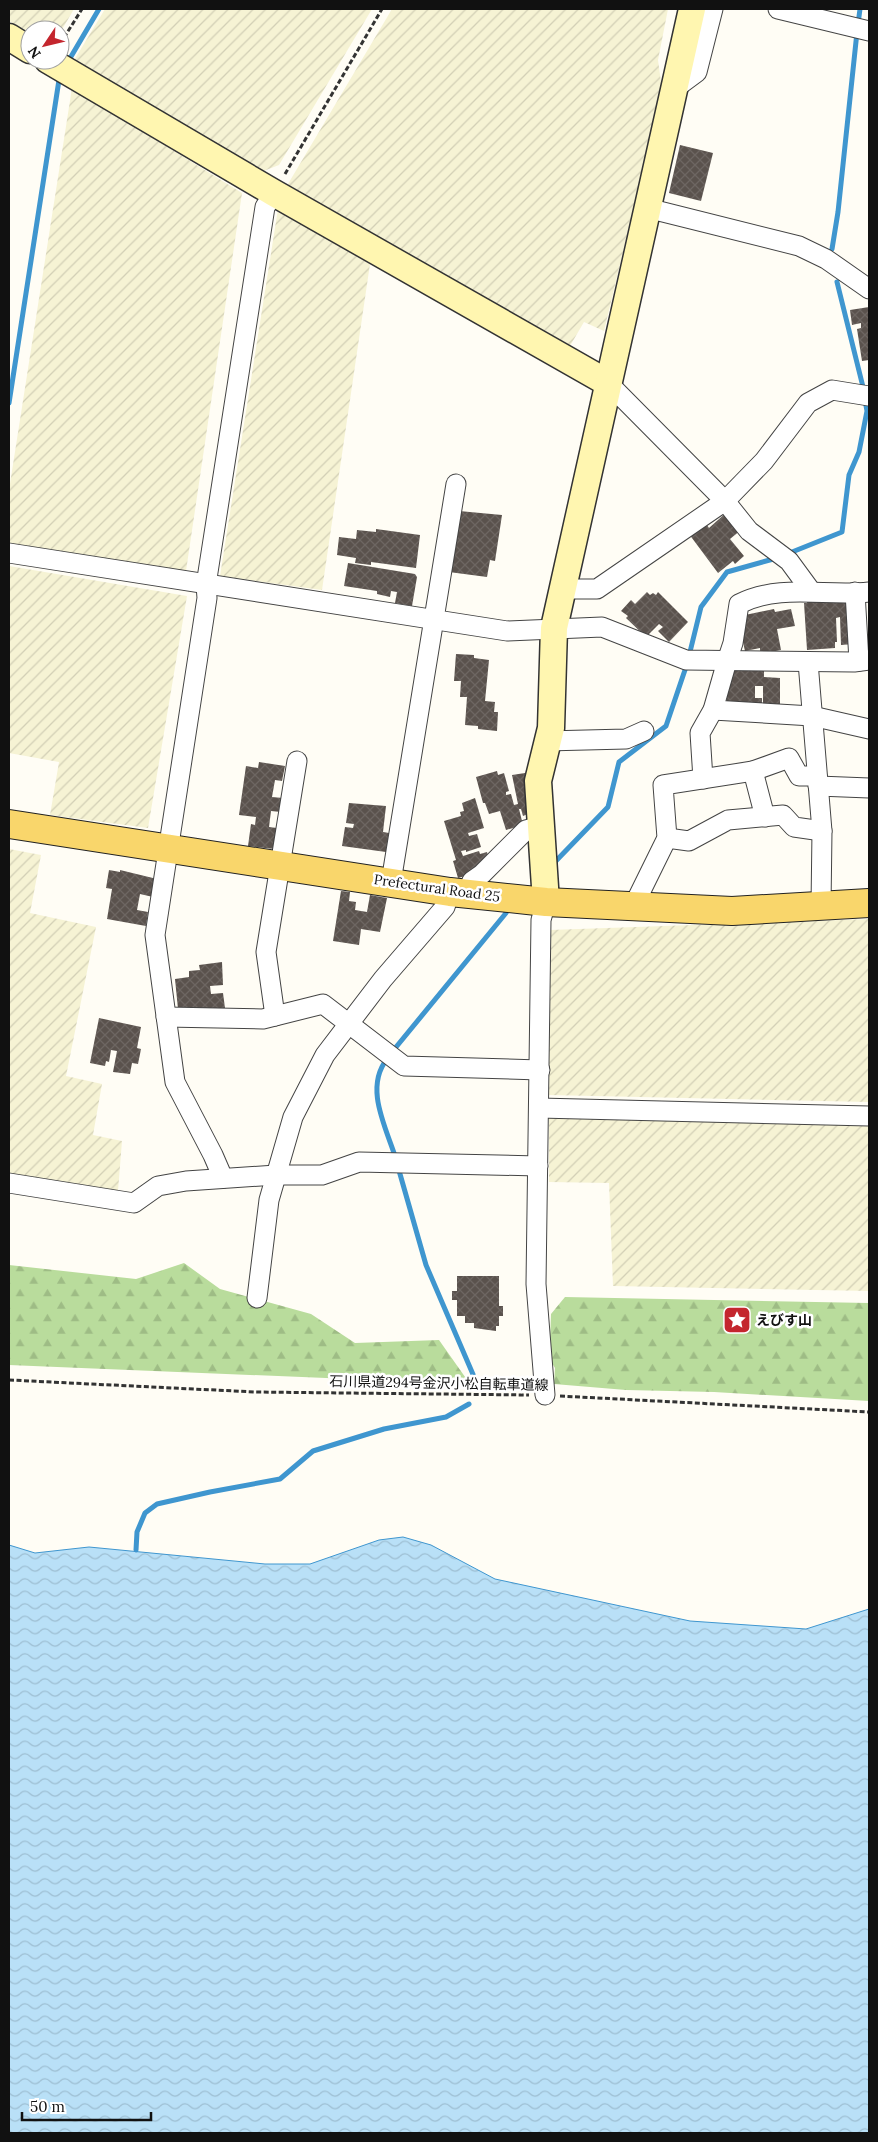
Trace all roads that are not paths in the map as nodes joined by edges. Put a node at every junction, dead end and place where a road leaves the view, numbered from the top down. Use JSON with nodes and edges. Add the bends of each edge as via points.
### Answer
{"nodes":[{"id":1,"x":692,"y":9,"type":"edge"},
{"id":2,"x":713,"y":9,"type":"edge"},
{"id":3,"x":778,"y":9,"type":"edge"},
{"id":4,"x":869,"y":31,"type":"edge"},
{"id":5,"x":9,"y":37,"type":"edge"},
{"id":6,"x":20,"y":44,"type":"edge"},
{"id":7,"x":65,"y":70,"type":"edge"},
{"id":8,"x":674,"y":90,"type":"junction"},
{"id":9,"x":274,"y":193,"type":"junction"},
{"id":10,"x":647,"y":208,"type":"junction"},
{"id":11,"x":869,"y":290,"type":"edge"},
{"id":12,"x":608,"y":383,"type":"junction"},
{"id":13,"x":869,"y":396,"type":"edge"},
{"id":14,"x":456,"y":484,"type":"dead end"},
{"id":15,"x":725,"y":501,"type":"junction"},
{"id":16,"x":9,"y":553,"type":"edge"},
{"id":17,"x":206,"y":585,"type":"junction"},
{"id":18,"x":563,"y":589,"type":"junction"},
{"id":19,"x":811,"y":591,"type":"junction"},
{"id":20,"x":862,"y":592,"type":"edge"},
{"id":21,"x":434,"y":620,"type":"junction"},
{"id":22,"x":554,"y":628,"type":"junction"},
{"id":23,"x":728,"y":661,"type":"junction"},
{"id":24,"x":864,"y":661,"type":"edge"},
{"id":25,"x":808,"y":662,"type":"junction"},
{"id":26,"x":713,"y":710,"type":"junction"},
{"id":27,"x":812,"y":716,"type":"junction"},
{"id":28,"x":869,"y":729,"type":"edge"},
{"id":29,"x":644,"y":731,"type":"dead end"},
{"id":30,"x":546,"y":741,"type":"junction"},
{"id":31,"x":297,"y":761,"type":"dead end"},
{"id":32,"x":752,"y":771,"type":"junction"},
{"id":33,"x":703,"y":779,"type":"junction"},
{"id":34,"x":818,"y":781,"type":"junction"},
{"id":35,"x":869,"y":788,"type":"edge"},
{"id":36,"x":765,"y":817,"type":"junction"},
{"id":37,"x":9,"y":824,"type":"edge"},
{"id":38,"x":541,"y":826,"type":"junction"},
{"id":39,"x":822,"y":831,"type":"junction"},
{"id":40,"x":667,"y":838,"type":"junction"},
{"id":41,"x":168,"y":847,"type":"junction"},
{"id":42,"x":281,"y":865,"type":"junction"},
{"id":43,"x":391,"y":882,"type":"junction"},
{"id":44,"x":458,"y":893,"type":"junction"},
{"id":45,"x":546,"y":902,"type":"junction"},
{"id":46,"x":869,"y":903,"type":"edge"},
{"id":47,"x":821,"y":906,"type":"junction"},
{"id":48,"x":634,"y":907,"type":"junction"},
{"id":49,"x":276,"y":1016,"type":"junction"},
{"id":50,"x":166,"y":1017,"type":"junction"},
{"id":51,"x":350,"y":1023,"type":"junction"},
{"id":52,"x":540,"y":1070,"type":"junction"},
{"id":53,"x":539,"y":1108,"type":"junction"},
{"id":54,"x":869,"y":1116,"type":"edge"},
{"id":55,"x":538,"y":1166,"type":"junction"},
{"id":56,"x":276,"y":1174,"type":"junction"},
{"id":57,"x":224,"y":1178,"type":"junction"},
{"id":58,"x":9,"y":1183,"type":"edge"},
{"id":59,"x":257,"y":1298,"type":"dead end"},
{"id":60,"x":545,"y":1395,"type":"road end"}],
"edges":[{"from":1,"to":8,"type":"street"},
{"from":2,"to":8,"type":"street","via":[[697,72]]},
{"from":3,"to":4,"type":"street"},
{"from":5,"to":6,"type":"street"},
{"from":7,"to":9,"type":"street"},
{"from":8,"to":10,"type":"street"},
{"from":9,"to":12,"type":"street"},
{"from":9,"to":17,"type":"street","via":[[265,207]]},
{"from":10,"to":11,"type":"street","via":[[799,246],[826,259]]},
{"from":10,"to":12,"type":"street"},
{"from":12,"to":15,"type":"street"},
{"from":12,"to":18,"type":"street"},
{"from":13,"to":15,"type":"street","via":[[832,390],[808,404],[764,461]]},
{"from":14,"to":21,"type":"street"},
{"from":15,"to":18,"type":"street","via":[[597,589]]},
{"from":15,"to":19,"type":"street","via":[[749,531],[789,561]]},
{"from":16,"to":17,"type":"street"},
{"from":17,"to":21,"type":"street"},
{"from":17,"to":41,"type":"street","via":[[207,598]]},
{"from":18,"to":22,"type":"street"},
{"from":19,"to":20,"type":"street"},
{"from":19,"to":23,"type":"street","via":[[749,598],[738,604]]},
{"from":20,"to":24,"type":"street"},
{"from":21,"to":22,"type":"street","via":[[507,631]]},
{"from":21,"to":43,"type":"street"},
{"from":22,"to":23,"type":"street","via":[[602,627],[686,660]]},
{"from":22,"to":30,"type":"street","via":[[551,728]]},
{"from":23,"to":25,"type":"street"},
{"from":23,"to":26,"type":"street"},
{"from":24,"to":25,"type":"street"},
{"from":25,"to":27,"type":"street"},
{"from":26,"to":27,"type":"street"},
{"from":26,"to":33,"type":"street","via":[[700,733]]},
{"from":27,"to":28,"type":"street"},
{"from":27,"to":34,"type":"street"},
{"from":29,"to":30,"type":"street","via":[[626,739]]},
{"from":30,"to":38,"type":"street","via":[[538,781]]},
{"from":31,"to":42,"type":"street"},
{"from":32,"to":33,"type":"street"},
{"from":32,"to":34,"type":"street","via":[[790,758],[799,776]]},
{"from":32,"to":36,"type":"street"},
{"from":33,"to":40,"type":"street","via":[[662,785]]},
{"from":34,"to":35,"type":"street"},
{"from":34,"to":39,"type":"street"},
{"from":36,"to":39,"type":"street","via":[[783,815],[794,827]]},
{"from":36,"to":40,"type":"street","via":[[728,820],[689,841]]},
{"from":37,"to":41,"type":"main road","name":"Prefectural Road 25"},
{"from":38,"to":44,"type":"street","via":[[526,830]]},
{"from":38,"to":45,"type":"street"},
{"from":39,"to":47,"type":"street"},
{"from":40,"to":48,"type":"street"},
{"from":41,"to":42,"type":"main road","name":"Prefectural Road 25"},
{"from":41,"to":50,"type":"street","via":[[155,935]]},
{"from":42,"to":43,"type":"main road","name":"Prefectural Road 25"},
{"from":42,"to":49,"type":"street","via":[[266,952]]},
{"from":43,"to":44,"type":"main road","name":"Prefectural Road 25"},
{"from":44,"to":45,"type":"main road","name":"Prefectural Road 25"},
{"from":44,"to":51,"type":"street","via":[[383,979]]},
{"from":45,"to":48,"type":"main road","name":"Prefectural Road 25"},
{"from":45,"to":52,"type":"street","via":[[541,920]]},
{"from":46,"to":47,"type":"main road","name":"Prefectural Road 25"},
{"from":47,"to":48,"type":"main road","name":"Prefectural Road 25","via":[[732,911]]},
{"from":49,"to":50,"type":"street","via":[[263,1019]]},
{"from":49,"to":51,"type":"street","via":[[323,1004]]},
{"from":50,"to":57,"type":"street","via":[[175,1082]]},
{"from":51,"to":52,"type":"street","via":[[404,1066]]},
{"from":51,"to":56,"type":"street","via":[[325,1055],[293,1117]]},
{"from":52,"to":53,"type":"street"},
{"from":53,"to":54,"type":"street"},
{"from":53,"to":55,"type":"street"},
{"from":55,"to":56,"type":"street","via":[[359,1162],[322,1175]]},
{"from":55,"to":60,"type":"street","via":[[536,1284]]},
{"from":56,"to":57,"type":"street"},
{"from":56,"to":59,"type":"street","via":[[269,1200]]},
{"from":57,"to":58,"type":"street","via":[[158,1186],[134,1203]]}]}
